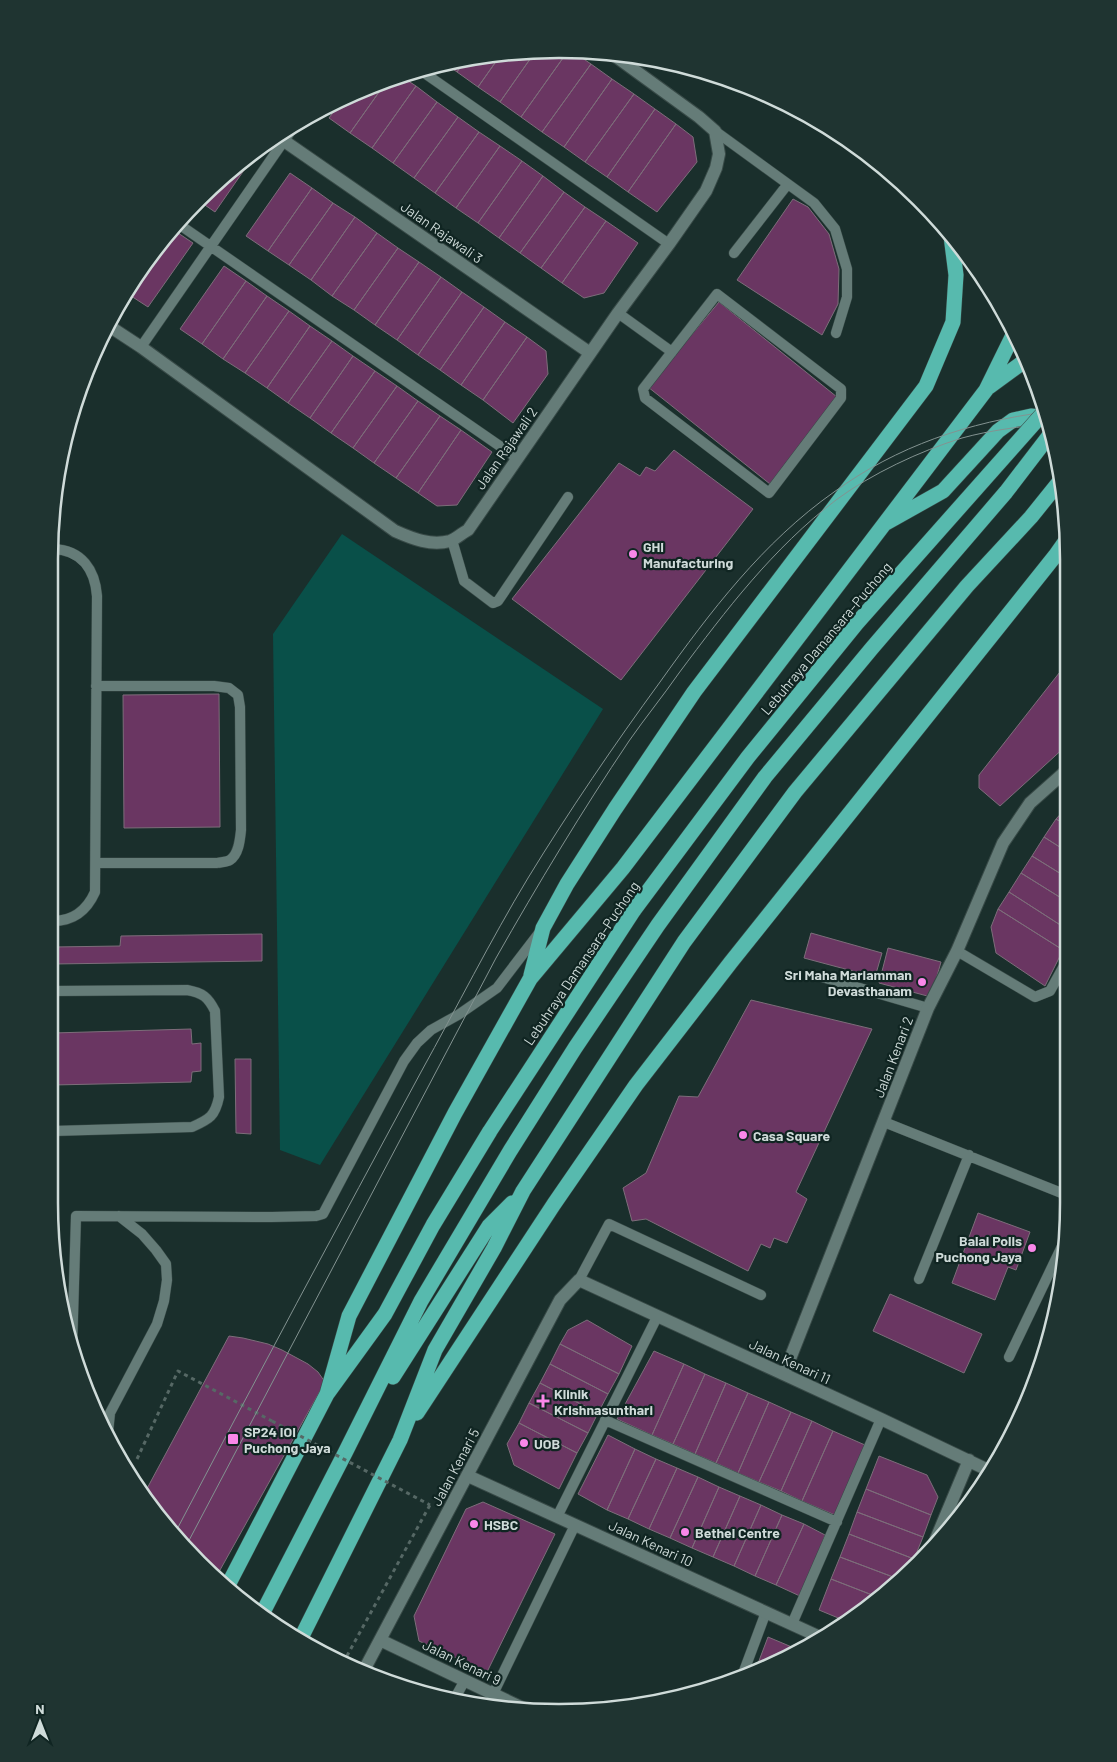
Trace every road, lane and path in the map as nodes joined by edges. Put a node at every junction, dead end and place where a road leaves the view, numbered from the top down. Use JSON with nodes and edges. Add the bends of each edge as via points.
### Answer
{"nodes":[{"id":1,"x":623,"y":62,"type":"edge"},
{"id":2,"x":428,"y":75,"type":"edge"},
{"id":3,"x":715,"y":131,"type":"junction"},
{"id":4,"x":282,"y":141,"type":"edge"},
{"id":5,"x":276,"y":145,"type":"edge"},
{"id":6,"x":787,"y":185,"type":"junction"},
{"id":7,"x":183,"y":227,"type":"edge"},
{"id":8,"x":670,"y":244,"type":"junction"},
{"id":9,"x":211,"y":246,"type":"junction"},
{"id":10,"x":953,"y":250,"type":"edge"},
{"id":11,"x":734,"y":253,"type":"dead end"},
{"id":12,"x":618,"y":313,"type":"junction"},
{"id":13,"x":113,"y":329,"type":"edge"},
{"id":14,"x":836,"y":333,"type":"dead end"},
{"id":15,"x":1009,"y":340,"type":"edge"},
{"id":16,"x":141,"y":347,"type":"junction"},
{"id":17,"x":672,"y":352,"type":"junction"},
{"id":18,"x":590,"y":353,"type":"junction"},
{"id":19,"x":1020,"y":365,"type":"edge"},
{"id":20,"x":986,"y":390,"type":"junction"},
{"id":21,"x":1039,"y":417,"type":"edge"},
{"id":22,"x":1039,"y":417,"type":"edge"},
{"id":23,"x":1045,"y":441,"type":"edge"},
{"id":24,"x":517,"y":458,"type":"junction"},
{"id":25,"x":1054,"y":488,"type":"edge"},
{"id":26,"x":568,"y":497,"type":"dead end"},
{"id":27,"x":881,"y":526,"type":"junction"},
{"id":28,"x":452,"y":540,"type":"junction"},
{"id":29,"x":58,"y":550,"type":"edge"},
{"id":30,"x":1060,"y":554,"type":"edge"},
{"id":31,"x":96,"y":686,"type":"junction"},
{"id":32,"x":1060,"y":776,"type":"edge"},
{"id":33,"x":96,"y":862,"type":"junction"},
{"id":34,"x":58,"y":920,"type":"edge"},
{"id":35,"x":543,"y":928,"type":"junction"},
{"id":36,"x":957,"y":951,"type":"junction"},
{"id":37,"x":1060,"y":973,"type":"edge"},
{"id":38,"x":822,"y":977,"type":"dead end"},
{"id":39,"x":530,"y":979,"type":"junction"},
{"id":40,"x":58,"y":991,"type":"edge"},
{"id":41,"x":928,"y":1008,"type":"junction"},
{"id":42,"x":884,"y":1122,"type":"junction"},
{"id":43,"x":58,"y":1131,"type":"edge"},
{"id":44,"x":969,"y":1155,"type":"junction"},
{"id":45,"x":523,"y":1191,"type":"junction"},
{"id":46,"x":1060,"y":1192,"type":"edge"},
{"id":47,"x":119,"y":1216,"type":"junction"},
{"id":48,"x":1056,"y":1259,"type":"edge"},
{"id":49,"x":919,"y":1278,"type":"dead end"},
{"id":50,"x":579,"y":1280,"type":"junction"},
{"id":51,"x":761,"y":1295,"type":"dead end"},
{"id":52,"x":657,"y":1317,"type":"junction"},
{"id":53,"x":73,"y":1324,"type":"edge"},
{"id":54,"x":1009,"y":1357,"type":"dead end"},
{"id":55,"x":784,"y":1374,"type":"junction"},
{"id":56,"x":327,"y":1394,"type":"junction"},
{"id":57,"x":881,"y":1419,"type":"junction"},
{"id":58,"x":605,"y":1420,"type":"junction"},
{"id":59,"x":109,"y":1425,"type":"edge"},
{"id":60,"x":400,"y":1440,"type":"junction"},
{"id":61,"x":345,"y":1453,"type":"junction"},
{"id":62,"x":137,"y":1459,"type":"dead end"},
{"id":63,"x":969,"y":1460,"type":"junction"},
{"id":64,"x":984,"y":1468,"type":"edge"},
{"id":65,"x":468,"y":1476,"type":"junction"},
{"id":66,"x":557,"y":1517,"type":"junction"},
{"id":67,"x":837,"y":1522,"type":"junction"},
{"id":68,"x":576,"y":1525,"type":"junction"},
{"id":69,"x":941,"y":1526,"type":"edge"},
{"id":70,"x":230,"y":1582,"type":"edge"},
{"id":71,"x":264,"y":1608,"type":"edge"},
{"id":72,"x":766,"y":1612,"type":"junction"},
{"id":73,"x":792,"y":1624,"type":"junction"},
{"id":74,"x":304,"y":1634,"type":"edge"},
{"id":75,"x":814,"y":1634,"type":"edge"},
{"id":76,"x":380,"y":1640,"type":"junction"},
{"id":77,"x":346,"y":1657,"type":"edge"},
{"id":78,"x":366,"y":1665,"type":"edge"},
{"id":79,"x":745,"y":1668,"type":"edge"},
{"id":80,"x":465,"y":1680,"type":"junction"},
{"id":81,"x":457,"y":1694,"type":"edge"},
{"id":82,"x":493,"y":1694,"type":"junction"},
{"id":83,"x":509,"y":1701,"type":"edge"}],
"edges":[{"from":1,"to":3,"type":"street"},
{"from":2,"to":8,"type":"lane"},
{"from":3,"to":6,"type":"lane"},
{"from":3,"to":8,"type":"street","name":"Jalan Rajawali 2","via":[[719,154],[716,168],[706,191]]},
{"from":4,"to":18,"type":"street","name":"Jalan Rajawali 3"},
{"from":5,"to":9,"type":"lane"},
{"from":6,"to":11,"type":"lane"},
{"from":6,"to":14,"type":"lane","via":[[814,203],[834,229],[846,269],[847,297]]},
{"from":7,"to":9,"type":"lane"},
{"from":8,"to":12,"type":"street","name":"Jalan Rajawali 2"},
{"from":9,"to":16,"type":"lane"},
{"from":9,"to":24,"type":"lane"},
{"from":10,"to":35,"type":"highway","via":[[956,275],[953,322],[926,386],[694,692],[614,809]]},
{"from":12,"to":17,"type":"lane"},
{"from":12,"to":18,"type":"street","name":"Jalan Rajawali 2"},
{"from":13,"to":16,"type":"street"},
{"from":15,"to":20,"type":"highway"},
{"from":16,"to":28,"type":"street","via":[[395,530],[415,540],[436,543]]},
{"from":17,"to":17,"type":"lane","via":[[717,294],[840,389],[840,398],[769,493],[645,398],[643,389]]},
{"from":18,"to":24,"type":"street","name":"Jalan Rajawali 2"},
{"from":19,"to":20,"type":"highway"},
{"from":20,"to":27,"type":"highway"},
{"from":21,"to":27,"type":"highway","via":[[1013,420],[998,431],[943,491]]},
{"from":22,"to":56,"type":"highway","name":"Lebuhraya Damansara–Puchong","bridge":true,"via":[[857,623],[748,758],[634,910],[432,1225],[385,1314]]},
{"from":23,"to":61,"type":"highway","via":[[1006,492],[765,777],[658,924],[510,1151],[431,1285]]},
{"from":24,"to":28,"type":"street","name":"Jalan Rajawali 2","via":[[468,530]]},
{"from":25,"to":45,"type":"highway","via":[[967,586],[795,792],[684,942]]},
{"from":26,"to":28,"type":"lane","via":[[498,601],[493,603],[464,581]]},
{"from":27,"to":39,"type":"highway","via":[[623,868]]},
{"from":29,"to":31,"type":"lane","via":[[72,552],[81,559],[96,582]]},
{"from":30,"to":60,"type":"highway","via":[[743,946],[636,1085],[548,1212]]},
{"from":31,"to":33,"type":"lane"},
{"from":31,"to":33,"type":"lane","via":[[214,686],[229,688],[238,695],[241,830],[235,852],[229,860],[217,863]]},
{"from":32,"to":36,"type":"street","name":"Jalan Kenari 2","via":[[1030,803],[1003,843]]},
{"from":33,"to":34,"type":"lane","via":[[95,892],[91,902],[81,913]]},
{"from":35,"to":39,"type":"highway"},
{"from":35,"to":47,"type":"lane","via":[[497,988],[431,1030],[417,1043],[404,1061],[323,1214]]},
{"from":36,"to":37,"type":"lane","via":[[1034,997],[1050,991]]},
{"from":36,"to":41,"type":"street","name":"Jalan Kenari 2"},
{"from":38,"to":41,"type":"lane"},
{"from":39,"to":56,"type":"highway","via":[[455,1113],[349,1316]]},
{"from":40,"to":43,"type":"lane","via":[[187,990],[209,999],[215,1011],[219,1097],[216,1110],[208,1120],[192,1127]]},
{"from":41,"to":42,"type":"street","name":"Jalan Kenari 2"},
{"from":42,"to":44,"type":"lane"},
{"from":42,"to":55,"type":"street","name":"Jalan Kenari 2"},
{"from":44,"to":46,"type":"lane"},
{"from":44,"to":49,"type":"lane"},
{"from":45,"to":60,"type":"highway","via":[[435,1350]]},
{"from":45,"to":61,"type":"highway","via":[[489,1226]]},
{"from":47,"to":53,"type":"lane","via":[[76,1216]]},
{"from":47,"to":59,"type":"lane","via":[[156,1250],[166,1264],[167,1280],[156,1324],[110,1413]]},
{"from":48,"to":54,"type":"lane"},
{"from":50,"to":51,"type":"lane","via":[[609,1224]]},
{"from":50,"to":52,"type":"street","name":"Jalan Kenari 11"},
{"from":50,"to":65,"type":"street","name":"Jalan Kenari 5","via":[[560,1300]]},
{"from":52,"to":55,"type":"street","name":"Jalan Kenari 11"},
{"from":52,"to":58,"type":"lane"},
{"from":55,"to":57,"type":"street","name":"Jalan Kenari 11"},
{"from":56,"to":70,"type":"highway","name":"Lebuhraya Damansara–Puchong"},
{"from":57,"to":63,"type":"street","name":"Jalan Kenari 11"},
{"from":57,"to":67,"type":"lane"},
{"from":58,"to":66,"type":"lane"},
{"from":58,"to":67,"type":"lane"},
{"from":60,"to":74,"type":"highway"},
{"from":61,"to":71,"type":"highway"},
{"from":62,"to":77,"type":"path","bridge":true,"via":[[178,1371],[430,1505]]},
{"from":63,"to":64,"type":"street","name":"Jalan Kenari 11"},
{"from":63,"to":69,"type":"street"},
{"from":65,"to":66,"type":"street","name":"Jalan Kenari 10"},
{"from":65,"to":76,"type":"street","name":"Jalan Kenari 5"},
{"from":66,"to":68,"type":"street","name":"Jalan Kenari 10"},
{"from":67,"to":73,"type":"lane"},
{"from":68,"to":72,"type":"street","name":"Jalan Kenari 10"},
{"from":68,"to":82,"type":"lane"},
{"from":72,"to":73,"type":"street","name":"Jalan Kenari 10"},
{"from":72,"to":79,"type":"lane"},
{"from":73,"to":75,"type":"street","name":"Jalan Kenari 10"},
{"from":76,"to":78,"type":"street","name":"Jalan Kenari 5"},
{"from":76,"to":80,"type":"street","name":"Jalan Kenari 9"},
{"from":80,"to":81,"type":"lane"},
{"from":80,"to":82,"type":"street","name":"Jalan Kenari 9"},
{"from":82,"to":83,"type":"street","name":"Jalan Kenari 9"}]}
